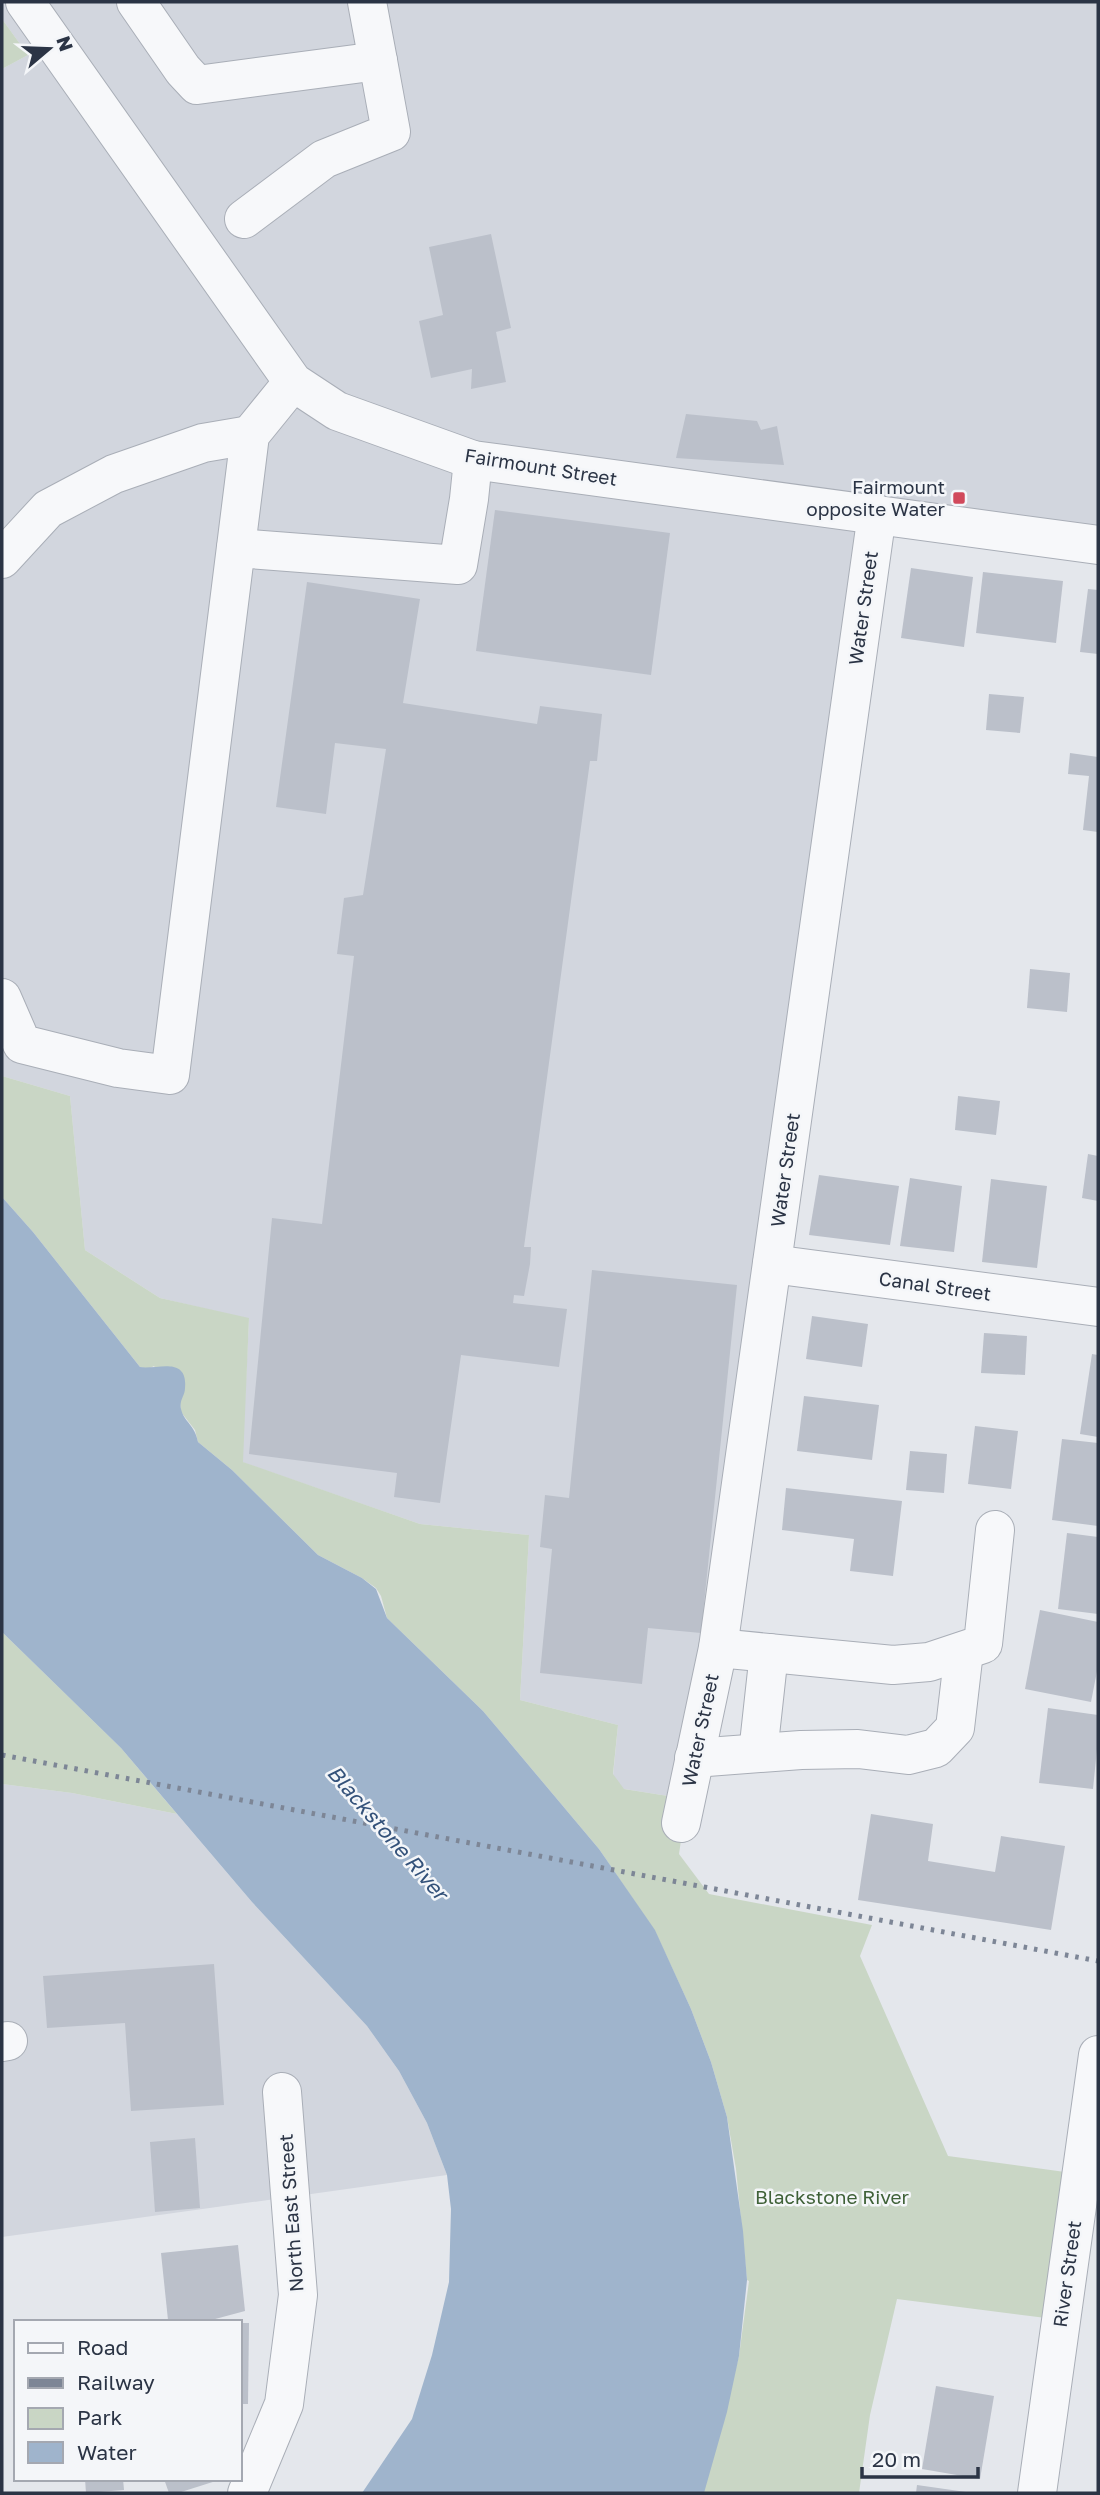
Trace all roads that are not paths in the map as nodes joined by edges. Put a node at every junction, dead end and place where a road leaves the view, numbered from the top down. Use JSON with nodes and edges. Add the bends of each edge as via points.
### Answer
{"nodes":[{"id":1,"x":26,"y":2,"type":"edge"},
{"id":2,"x":367,"y":2,"type":"edge"},
{"id":3,"x":145,"y":3,"type":"edge"},
{"id":4,"x":378,"y":61,"type":"junction"},
{"id":5,"x":244,"y":219,"type":"dead end"},
{"id":6,"x":293,"y":382,"type":"junction"},
{"id":7,"x":250,"y":435,"type":"junction"},
{"id":8,"x":473,"y":460,"type":"junction"},
{"id":9,"x":877,"y":514,"type":"junction"},
{"id":10,"x":1098,"y":545,"type":"edge"},
{"id":11,"x":236,"y":548,"type":"junction"},
{"id":12,"x":2,"y":559,"type":"edge"},
{"id":13,"x":2,"y":998,"type":"edge"},
{"id":14,"x":772,"y":1264,"type":"junction"},
{"id":15,"x":1098,"y":1307,"type":"edge"},
{"id":16,"x":995,"y":1530,"type":"dead end"},
{"id":17,"x":718,"y":1648,"type":"junction"},
{"id":18,"x":964,"y":1651,"type":"junction"},
{"id":19,"x":769,"y":1654,"type":"junction"},
{"id":20,"x":758,"y":1753,"type":"junction"},
{"id":21,"x":694,"y":1758,"type":"junction"},
{"id":22,"x":681,"y":1823,"type":"dead end"},
{"id":23,"x":1098,"y":2055,"type":"edge"},
{"id":24,"x":282,"y":2092,"type":"dead end"},
{"id":25,"x":1092,"y":2140,"type":"edge"},
{"id":26,"x":247,"y":2493,"type":"edge"},
{"id":27,"x":1037,"y":2493,"type":"edge"}],
"edges":[{"from":1,"to":6,"type":"street","name":"Fairmount Street"},
{"from":2,"to":4,"type":"street"},
{"from":3,"to":4,"type":"street","via":[[183,70],[197,85]]},
{"from":4,"to":5,"type":"street","via":[[391,132],[324,159]]},
{"from":6,"to":7,"type":"street"},
{"from":6,"to":8,"type":"street","name":"Fairmount Street","via":[[337,411]]},
{"from":7,"to":11,"type":"street"},
{"from":7,"to":12,"type":"street","via":[[203,443],[114,474],[48,509]]},
{"from":8,"to":9,"type":"street","name":"Fairmount Street"},
{"from":8,"to":11,"type":"street","via":[[458,565]]},
{"from":9,"to":10,"type":"street","name":"Fairmount Street"},
{"from":9,"to":14,"type":"street","name":"Water Street"},
{"from":11,"to":13,"type":"street","via":[[170,1075],[118,1068],[22,1044]]},
{"from":14,"to":15,"type":"street","name":"Canal Street"},
{"from":14,"to":17,"type":"street","name":"Water Street"},
{"from":16,"to":18,"type":"street","via":[[983,1644]]},
{"from":17,"to":19,"type":"street"},
{"from":17,"to":21,"type":"street","name":"Water Street"},
{"from":18,"to":19,"type":"street","via":[[929,1662],[893,1665]]},
{"from":18,"to":20,"type":"street","via":[[955,1728],[936,1748],[908,1755],[858,1749]]},
{"from":19,"to":20,"type":"street"},
{"from":20,"to":21,"type":"street"},
{"from":21,"to":22,"type":"street","name":"Water Street"},
{"from":23,"to":25,"type":"street","name":"River Street"},
{"from":24,"to":26,"type":"street","name":"North East Street","via":[[298,2295],[284,2404]]},
{"from":25,"to":27,"type":"street","name":"River Street"}]}
